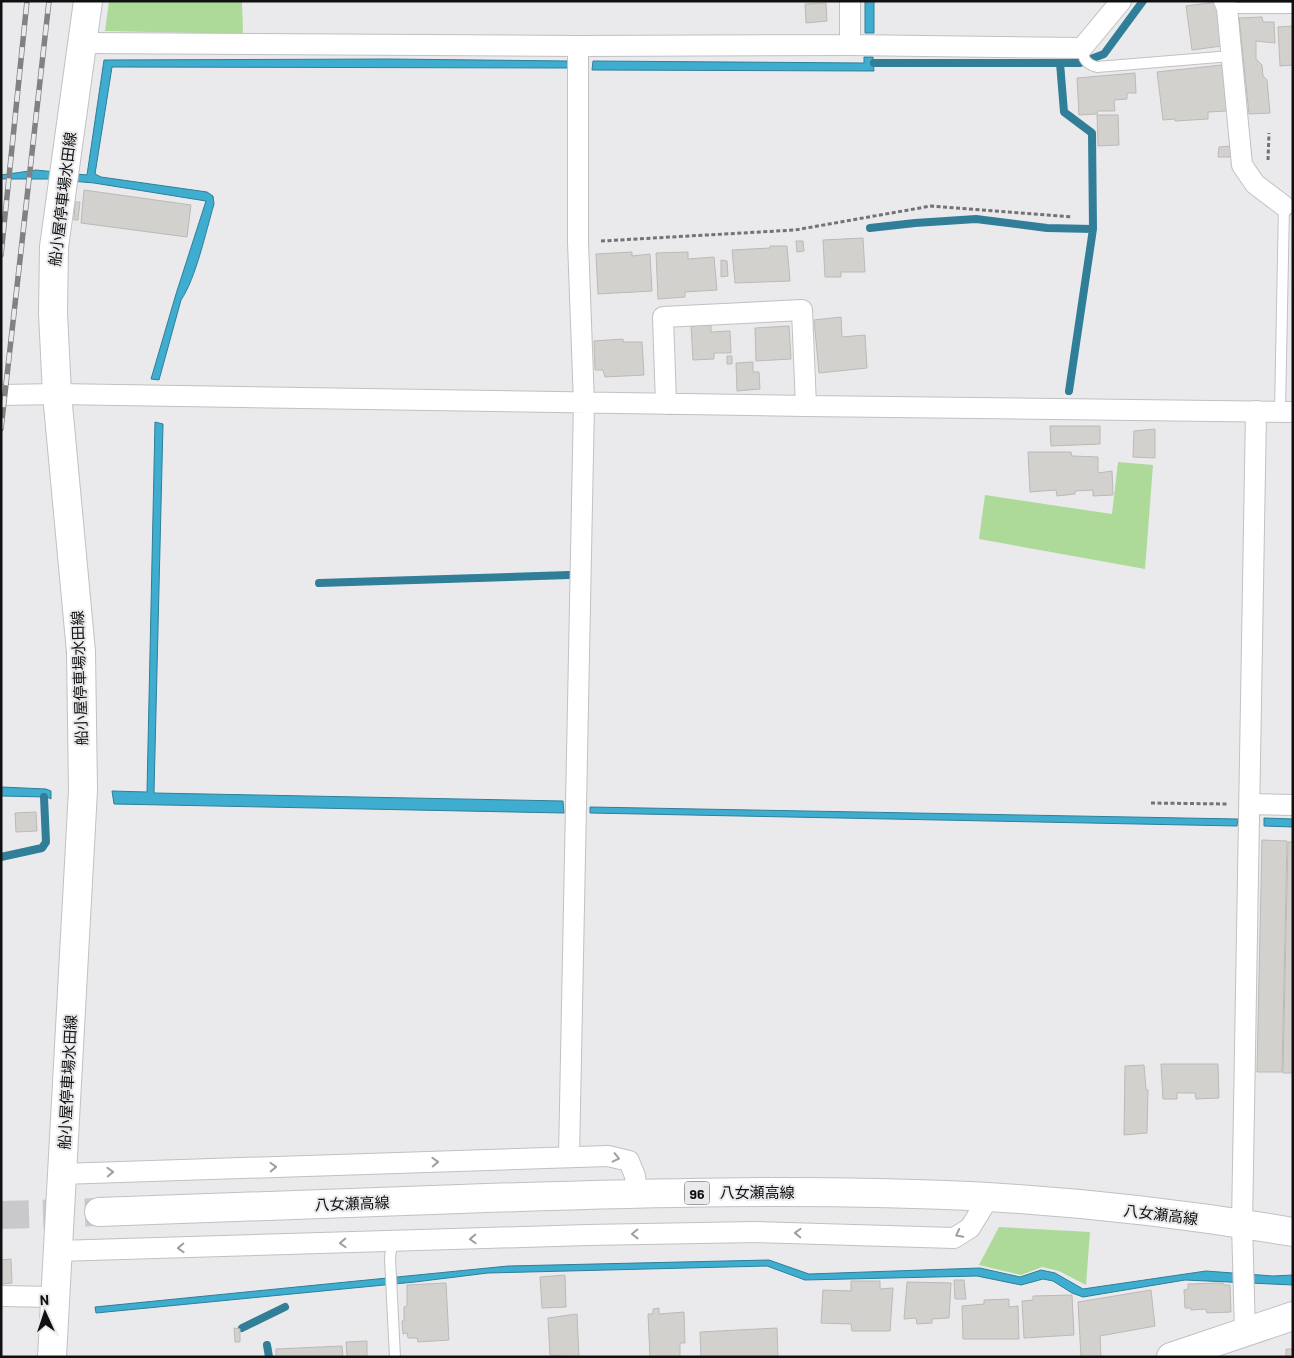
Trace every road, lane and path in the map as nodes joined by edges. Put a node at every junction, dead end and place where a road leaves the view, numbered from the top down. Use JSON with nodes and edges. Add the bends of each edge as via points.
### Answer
{"nodes":[{"id":1,"x":88,"y":1,"type":"edge"},
{"id":2,"x":850,"y":1,"type":"edge"},
{"id":3,"x":1121,"y":1,"type":"edge"},
{"id":4,"x":1225,"y":4,"type":"edge"},
{"id":5,"x":1293,"y":8,"type":"edge"},
{"id":6,"x":82,"y":43,"type":"junction"},
{"id":7,"x":850,"y":45,"type":"junction"},
{"id":8,"x":578,"y":46,"type":"junction"},
{"id":9,"x":1082,"y":48,"type":"junction"},
{"id":10,"x":1231,"y":56,"type":"junction"},
{"id":11,"x":1284,"y":206,"type":"joint"},
{"id":12,"x":1072,"y":217,"type":"dead end"},
{"id":13,"x":578,"y":242,"type":"junction"},
{"id":14,"x":57,"y":394,"type":"junction"},
{"id":15,"x":1,"y":395,"type":"edge"},
{"id":16,"x":584,"y":403,"type":"junction"},
{"id":17,"x":666,"y":404,"type":"junction"},
{"id":18,"x":806,"y":406,"type":"junction"},
{"id":19,"x":1256,"y":411,"type":"junction"},
{"id":20,"x":1286,"y":412,"type":"edge"},
{"id":21,"x":1151,"y":803,"type":"dead end"},
{"id":22,"x":1250,"y":804,"type":"junction"},
{"id":23,"x":1293,"y":805,"type":"edge"},
{"id":24,"x":569,"y":1157,"type":"junction"},
{"id":25,"x":62,"y":1174,"type":"junction"},
{"id":26,"x":637,"y":1193,"type":"junction"},
{"id":27,"x":989,"y":1198,"type":"junction"},
{"id":28,"x":99,"y":1212,"type":"tunnel mouth"},
{"id":29,"x":1242,"y":1224,"type":"junction"},
{"id":30,"x":1293,"y":1232,"type":"edge"},
{"id":31,"x":392,"y":1242,"type":"junction"},
{"id":32,"x":57,"y":1251,"type":"junction"},
{"id":33,"x":1,"y":1296,"type":"edge"},
{"id":34,"x":55,"y":1297,"type":"junction"},
{"id":35,"x":1293,"y":1316,"type":"edge"},
{"id":36,"x":1244,"y":1333,"type":"junction"},
{"id":37,"x":52,"y":1357,"type":"edge"},
{"id":38,"x":395,"y":1357,"type":"edge"},
{"id":39,"x":1171,"y":1357,"type":"edge"}],
"edges":[{"from":1,"to":6,"type":"main road","name":"船小屋停車場水田線"},
{"from":2,"to":7,"type":"street"},
{"from":3,"to":9,"type":"street"},
{"from":4,"to":5,"type":"lane"},
{"from":4,"to":10,"type":"street"},
{"from":6,"to":8,"type":"street"},
{"from":6,"to":14,"type":"main road","name":"船小屋停車場水田線","via":[[54,247]]},
{"from":7,"to":8,"type":"street"},
{"from":7,"to":9,"type":"street"},
{"from":8,"to":13,"type":"street"},
{"from":9,"to":10,"type":"lane","via":[[1083,58],[1089,65],[1097,67]]},
{"from":10,"to":11,"type":"street","via":[[1242,165],[1256,184]]},
{"from":11,"to":20,"type":"lane"},
{"from":12,"to":13,"type":"path","via":[[931,206],[794,230]]},
{"from":13,"to":16,"type":"street"},
{"from":14,"to":15,"type":"street"},
{"from":14,"to":16,"type":"street"},
{"from":14,"to":25,"type":"main road","name":"船小屋停車場水田線","via":[[81,652],[83,790]]},
{"from":16,"to":17,"type":"street"},
{"from":16,"to":24,"type":"street"},
{"from":17,"to":18,"type":"street"},
{"from":17,"to":18,"type":"street","via":[[662,317],[802,310]]},
{"from":18,"to":19,"type":"street"},
{"from":19,"to":20,"type":"street"},
{"from":19,"to":22,"type":"street"},
{"from":21,"to":22,"type":"path"},
{"from":22,"to":23,"type":"street"},
{"from":22,"to":29,"type":"street"},
{"from":25,"to":24,"type":"street","one_way":true},
{"from":24,"to":26,"type":"street","one_way":true,"via":[[608,1156],[629,1162]]},
{"from":25,"to":32,"type":"main road","name":"船小屋停車場水田線"},
{"from":26,"to":27,"type":"main road","name":"八女瀬高線","number":"96","via":[[822,1192]]},
{"from":26,"to":28,"type":"main road","name":"八女瀬高線","number":"96"},
{"from":27,"to":29,"type":"main road","name":"八女瀬高線","number":"96","via":[[1099,1206]]},
{"from":27,"to":31,"type":"street","one_way":true,"via":[[970,1228],[954,1238],[757,1232]]},
{"from":29,"to":30,"type":"main road","name":"八女瀬高線","number":"96"},
{"from":29,"to":36,"type":"street"},
{"from":31,"to":32,"type":"street","one_way":true},
{"from":31,"to":38,"type":"lane"},
{"from":32,"to":34,"type":"main road","name":"船小屋停車場水田線"},
{"from":33,"to":34,"type":"street"},
{"from":34,"to":37,"type":"main road","name":"船小屋停車場水田線"},
{"from":35,"to":36,"type":"main road"},
{"from":36,"to":39,"type":"main road"}]}
